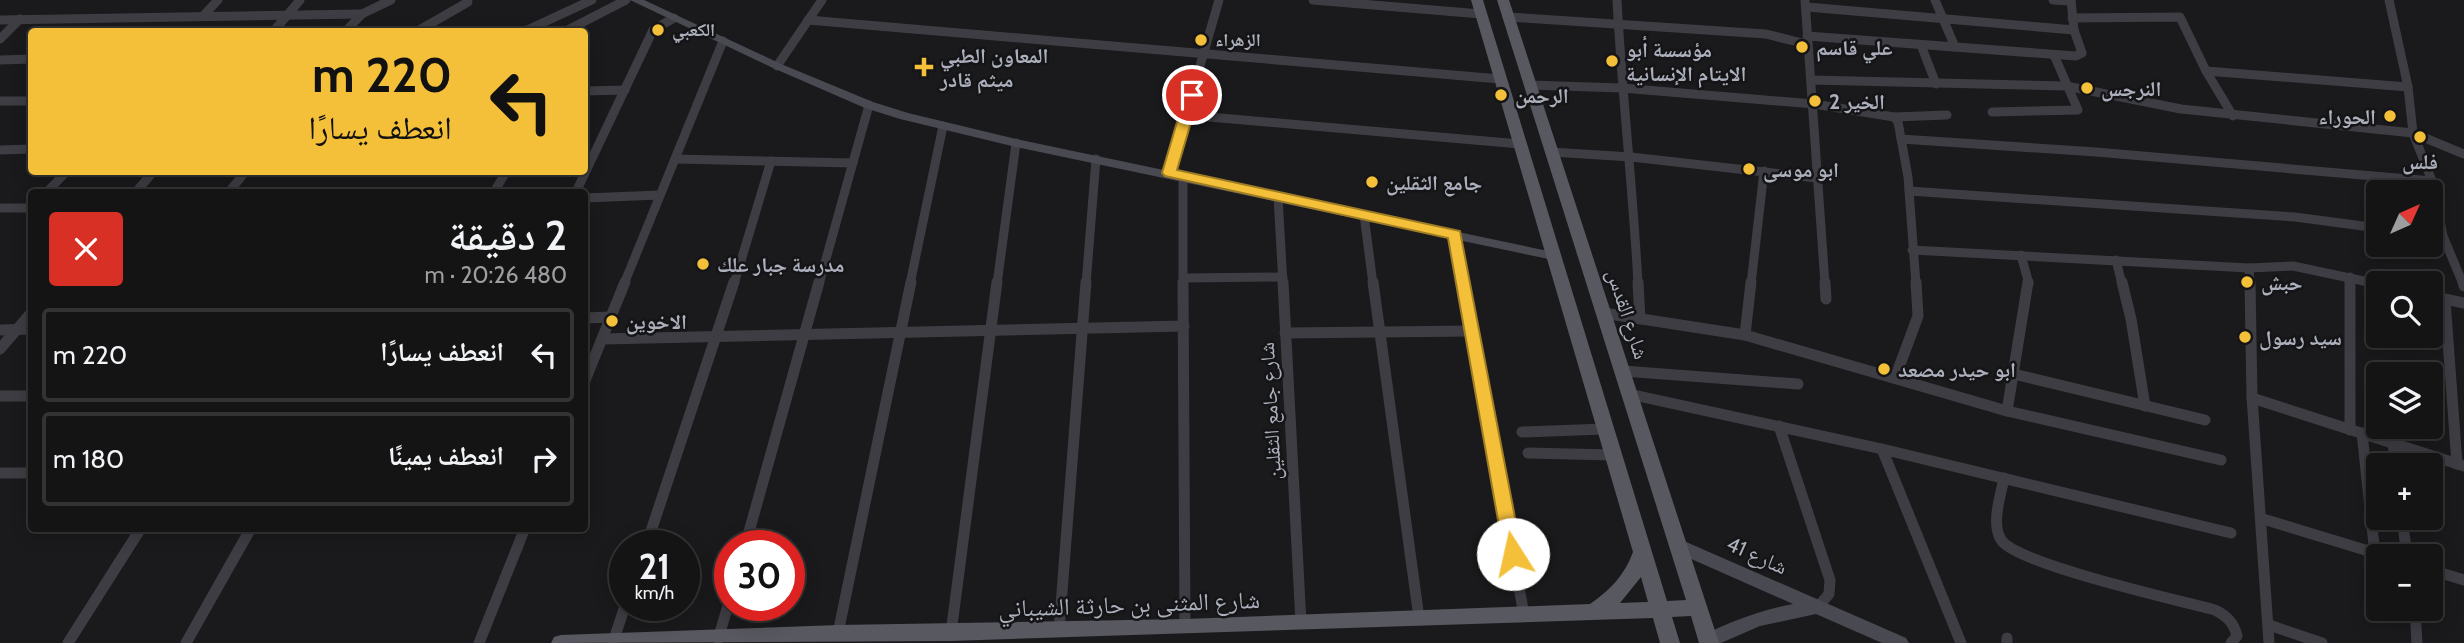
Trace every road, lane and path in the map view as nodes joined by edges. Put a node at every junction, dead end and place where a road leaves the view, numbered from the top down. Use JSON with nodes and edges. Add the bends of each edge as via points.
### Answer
{"nodes":[{"id":1,"x":218,"y":0,"type":"edge"},
{"id":2,"x":300,"y":0,"type":"edge"},
{"id":3,"x":391,"y":0,"type":"edge"},
{"id":4,"x":592,"y":0,"type":"edge"},
{"id":5,"x":626,"y":0,"type":"edge"},
{"id":6,"x":635,"y":0,"type":"edge"},
{"id":7,"x":822,"y":0,"type":"edge"},
{"id":8,"x":1219,"y":0,"type":"edge"},
{"id":9,"x":1313,"y":0,"type":"edge"},
{"id":10,"x":1503,"y":0,"type":"edge"},
{"id":11,"x":1617,"y":0,"type":"edge"},
{"id":12,"x":1935,"y":0,"type":"edge"},
{"id":13,"x":2053,"y":0,"type":"edge"},
{"id":14,"x":2389,"y":0,"type":"edge"},
{"id":15,"x":2071,"y":1,"type":"edge"},
{"id":16,"x":468,"y":2,"type":"dead end"},
{"id":17,"x":1806,"y":4,"type":"edge"},
{"id":18,"x":1479,"y":7,"type":"edge"},
{"id":19,"x":362,"y":14,"type":"junction"},
{"id":20,"x":287,"y":15,"type":"junction"},
{"id":21,"x":203,"y":16,"type":"junction"},
{"id":22,"x":1509,"y":17,"type":"junction"},
{"id":23,"x":674,"y":18,"type":"junction"},
{"id":24,"x":2072,"y":18,"type":"junction"},
{"id":25,"x":0,"y":19,"type":"edge"},
{"id":26,"x":20,"y":19,"type":"junction"},
{"id":27,"x":1943,"y":19,"type":"junction"},
{"id":28,"x":808,"y":20,"type":"junction"},
{"id":29,"x":1618,"y":24,"type":"junction"},
{"id":30,"x":276,"y":28,"type":"edge"},
{"id":31,"x":349,"y":28,"type":"edge"},
{"id":32,"x":423,"y":28,"type":"edge"},
{"id":33,"x":532,"y":28,"type":"edge"},
{"id":34,"x":572,"y":28,"type":"edge"},
{"id":35,"x":2074,"y":30,"type":"junction"},
{"id":36,"x":0,"y":39,"type":"edge"},
{"id":37,"x":1806,"y":40,"type":"junction"},
{"id":38,"x":723,"y":41,"type":"junction"},
{"id":39,"x":1921,"y":45,"type":"junction"},
{"id":40,"x":1955,"y":47,"type":"junction"},
{"id":41,"x":1492,"y":48,"type":"junction"},
{"id":42,"x":1517,"y":48,"type":"junction"},
{"id":43,"x":1204,"y":54,"type":"junction"},
{"id":44,"x":2054,"y":55,"type":"junction"},
{"id":45,"x":28,"y":59,"type":"edge"},
{"id":46,"x":0,"y":60,"type":"edge"},
{"id":47,"x":777,"y":66,"type":"junction"},
{"id":48,"x":2206,"y":71,"type":"junction"},
{"id":49,"x":1500,"y":79,"type":"junction"},
{"id":50,"x":1811,"y":80,"type":"junction"},
{"id":51,"x":1936,"y":84,"type":"junction"},
{"id":52,"x":1529,"y":85,"type":"junction"},
{"id":53,"x":2066,"y":86,"type":"junction"},
{"id":54,"x":1622,"y":88,"type":"junction"},
{"id":55,"x":2408,"y":88,"type":"junction"},
{"id":56,"x":625,"y":90,"type":"junction"},
{"id":57,"x":588,"y":91,"type":"edge"},
{"id":58,"x":0,"y":101,"type":"edge"},
{"id":59,"x":28,"y":101,"type":"edge"},
{"id":60,"x":1814,"y":104,"type":"junction"},
{"id":61,"x":869,"y":105,"type":"junction"},
{"id":62,"x":1992,"y":112,"type":"dead end"},
{"id":63,"x":1186,"y":115,"type":"junction"},
{"id":64,"x":1947,"y":115,"type":"dead end"},
{"id":65,"x":2233,"y":116,"type":"junction"},
{"id":66,"x":1894,"y":117,"type":"junction"},
{"id":67,"x":943,"y":126,"type":"junction"},
{"id":68,"x":2413,"y":133,"type":"junction"},
{"id":69,"x":1901,"y":139,"type":"junction"},
{"id":70,"x":1016,"y":143,"type":"junction"},
{"id":71,"x":1520,"y":144,"type":"junction"},
{"id":72,"x":28,"y":149,"type":"edge"},
{"id":73,"x":0,"y":150,"type":"edge"},
{"id":74,"x":1551,"y":152,"type":"junction"},
{"id":75,"x":2464,"y":154,"type":"edge"},
{"id":76,"x":1631,"y":157,"type":"junction"},
{"id":77,"x":675,"y":159,"type":"junction"},
{"id":78,"x":1096,"y":159,"type":"junction"},
{"id":79,"x":771,"y":161,"type":"junction"},
{"id":80,"x":853,"y":163,"type":"junction"},
{"id":81,"x":588,"y":167,"type":"edge"},
{"id":82,"x":1764,"y":171,"type":"junction"},
{"id":83,"x":1170,"y":173,"type":"junction"},
{"id":84,"x":63,"y":175,"type":"edge"},
{"id":85,"x":150,"y":175,"type":"edge"},
{"id":86,"x":243,"y":175,"type":"edge"},
{"id":87,"x":1183,"y":176,"type":"junction"},
{"id":88,"x":1817,"y":178,"type":"junction"},
{"id":89,"x":2420,"y":180,"type":"edge"},
{"id":90,"x":2432,"y":180,"type":"edge"},
{"id":91,"x":50,"y":189,"type":"edge"},
{"id":92,"x":138,"y":189,"type":"edge"},
{"id":93,"x":231,"y":189,"type":"edge"},
{"id":94,"x":1909,"y":191,"type":"junction"},
{"id":95,"x":660,"y":195,"type":"junction"},
{"id":96,"x":1278,"y":197,"type":"junction"},
{"id":97,"x":588,"y":198,"type":"edge"},
{"id":98,"x":28,"y":208,"type":"edge"},
{"id":99,"x":1,"y":209,"type":"edge"},
{"id":100,"x":1364,"y":215,"type":"junction"},
{"id":101,"x":2366,"y":227,"type":"edge"},
{"id":102,"x":1455,"y":235,"type":"junction"},
{"id":103,"x":2443,"y":236,"type":"edge"},
{"id":104,"x":1912,"y":250,"type":"junction"},
{"id":105,"x":2021,"y":255,"type":"junction"},
{"id":106,"x":1553,"y":256,"type":"junction"},
{"id":107,"x":2116,"y":260,"type":"junction"},
{"id":108,"x":2249,"y":268,"type":"junction"},
{"id":109,"x":1283,"y":277,"type":"junction"},
{"id":110,"x":2350,"y":277,"type":"junction"},
{"id":111,"x":1184,"y":278,"type":"junction"},
{"id":112,"x":2366,"y":281,"type":"edge"},
{"id":113,"x":2464,"y":286,"type":"edge"},
{"id":114,"x":1826,"y":299,"type":"dead end"},
{"id":115,"x":2445,"y":300,"type":"joint"},
{"id":116,"x":2464,"y":303,"type":"edge"},
{"id":117,"x":1604,"y":313,"type":"junction"},
{"id":118,"x":28,"y":316,"type":"edge"},
{"id":119,"x":588,"y":317,"type":"edge"},
{"id":120,"x":611,"y":317,"type":"junction"},
{"id":121,"x":1640,"y":319,"type":"junction"},
{"id":122,"x":1184,"y":326,"type":"junction"},
{"id":123,"x":1082,"y":328,"type":"junction"},
{"id":124,"x":0,"y":330,"type":"edge"},
{"id":125,"x":16,"y":330,"type":"junction"},
{"id":126,"x":28,"y":330,"type":"edge"},
{"id":127,"x":993,"y":330,"type":"junction"},
{"id":128,"x":1472,"y":331,"type":"junction"},
{"id":129,"x":900,"y":332,"type":"junction"},
{"id":130,"x":1285,"y":332,"type":"junction"},
{"id":131,"x":1380,"y":332,"type":"junction"},
{"id":132,"x":804,"y":334,"type":"junction"},
{"id":133,"x":1745,"y":335,"type":"junction"},
{"id":134,"x":718,"y":336,"type":"junction"},
{"id":135,"x":602,"y":339,"type":"junction"},
{"id":136,"x":0,"y":349,"type":"edge"},
{"id":137,"x":1623,"y":371,"type":"junction"},
{"id":138,"x":588,"y":374,"type":"edge"},
{"id":139,"x":2014,"y":374,"type":"junction"},
{"id":140,"x":1895,"y":378,"type":"junction"},
{"id":141,"x":1798,"y":384,"type":"dead end"},
{"id":142,"x":1629,"y":394,"type":"junction"},
{"id":143,"x":0,"y":396,"type":"edge"},
{"id":144,"x":28,"y":396,"type":"edge"},
{"id":145,"x":2252,"y":398,"type":"junction"},
{"id":146,"x":2145,"y":406,"type":"junction"},
{"id":147,"x":2007,"y":411,"type":"junction"},
{"id":148,"x":2205,"y":420,"type":"dead end"},
{"id":149,"x":1779,"y":426,"type":"junction"},
{"id":150,"x":1604,"y":429,"type":"junction"},
{"id":151,"x":1522,"y":432,"type":"dead end"},
{"id":152,"x":2356,"y":432,"type":"junction"},
{"id":153,"x":2393,"y":443,"type":"junction"},
{"id":154,"x":1882,"y":449,"type":"junction"},
{"id":155,"x":1528,"y":453,"type":"dead end"},
{"id":156,"x":2394,"y":453,"type":"edge"},
{"id":157,"x":1612,"y":455,"type":"junction"},
{"id":158,"x":2221,"y":460,"type":"dead end"},
{"id":159,"x":2460,"y":465,"type":"edge"},
{"id":160,"x":0,"y":473,"type":"edge"},
{"id":161,"x":28,"y":473,"type":"edge"},
{"id":162,"x":2004,"y":478,"type":"junction"},
{"id":163,"x":2263,"y":519,"type":"junction"},
{"id":164,"x":651,"y":530,"type":"edge"},
{"id":165,"x":749,"y":530,"type":"edge"},
{"id":166,"x":138,"y":532,"type":"edge"},
{"id":167,"x":249,"y":532,"type":"edge"},
{"id":168,"x":523,"y":532,"type":"edge"},
{"id":169,"x":2231,"y":533,"type":"dead end"},
{"id":170,"x":2378,"y":544,"type":"edge"},
{"id":171,"x":1677,"y":545,"type":"junction"},
{"id":172,"x":1643,"y":551,"type":"junction"},
{"id":173,"x":2366,"y":551,"type":"edge"},
{"id":174,"x":2443,"y":574,"type":"edge"},
{"id":175,"x":2464,"y":580,"type":"edge"},
{"id":176,"x":1818,"y":607,"type":"junction"},
{"id":177,"x":1698,"y":608,"type":"junction"},
{"id":178,"x":1659,"y":609,"type":"junction"},
{"id":179,"x":1593,"y":611,"type":"junction"},
{"id":180,"x":1524,"y":615,"type":"junction"},
{"id":181,"x":1419,"y":618,"type":"junction"},
{"id":182,"x":620,"y":621,"type":"edge"},
{"id":183,"x":723,"y":621,"type":"edge"},
{"id":184,"x":2416,"y":621,"type":"edge"},
{"id":185,"x":1301,"y":623,"type":"junction"},
{"id":186,"x":2269,"y":625,"type":"junction"},
{"id":187,"x":1185,"y":628,"type":"junction"},
{"id":188,"x":1059,"y":631,"type":"junction"},
{"id":189,"x":838,"y":633,"type":"junction"},
{"id":190,"x":951,"y":633,"type":"junction"},
{"id":191,"x":718,"y":639,"type":"junction"},
{"id":192,"x":692,"y":641,"type":"edge"},
{"id":193,"x":613,"y":642,"type":"edge"},
{"id":194,"x":1707,"y":642,"type":"edge"},
{"id":195,"x":68,"y":643,"type":"edge"},
{"id":196,"x":186,"y":643,"type":"edge"},
{"id":197,"x":479,"y":643,"type":"edge"},
{"id":198,"x":561,"y":643,"type":"edge"},
{"id":199,"x":1670,"y":643,"type":"edge"},
{"id":200,"x":1900,"y":643,"type":"edge"},
{"id":201,"x":1961,"y":643,"type":"edge"},
{"id":202,"x":2231,"y":643,"type":"edge"},
{"id":203,"x":2269,"y":643,"type":"edge"},
{"id":204,"x":2322,"y":643,"type":"edge"},
{"id":205,"x":2417,"y":643,"type":"edge"}],
"edges":[{"from":1,"to":21,"type":"street"},
{"from":2,"to":20,"type":"street"},
{"from":3,"to":19,"type":"street"},
{"from":4,"to":33,"type":"street"},
{"from":5,"to":34,"type":"street"},
{"from":6,"to":23,"type":"street"},
{"from":7,"to":28,"type":"street"},
{"from":8,"to":43,"type":"street"},
{"from":9,"to":18,"type":"street"},
{"from":10,"to":22,"type":"main road","name":"شارع القدس"},
{"from":11,"to":29,"type":"street"},
{"from":12,"to":27,"type":"street"},
{"from":13,"to":15,"type":"street"},
{"from":14,"to":55,"type":"street"},
{"from":15,"to":24,"type":"street"},
{"from":16,"to":32,"type":"street"},
{"from":17,"to":27,"type":"street"},
{"from":17,"to":37,"type":"street"},
{"from":18,"to":41,"type":"main road"},
{"from":19,"to":20,"type":"street"},
{"from":19,"to":31,"type":"street"},
{"from":20,"to":21,"type":"street"},
{"from":20,"to":30,"type":"street"},
{"from":21,"to":26,"type":"street"},
{"from":22,"to":29,"type":"street"},
{"from":22,"to":42,"type":"main road","name":"شارع القدس"},
{"from":23,"to":38,"type":"street"},
{"from":23,"to":56,"type":"street","via":[[653,30]]},
{"from":24,"to":35,"type":"street"},
{"from":24,"to":48,"type":"street","via":[[2180,17]]},
{"from":25,"to":26,"type":"street"},
{"from":26,"to":36,"type":"street"},
{"from":27,"to":35,"type":"street"},
{"from":27,"to":40,"type":"street"},
{"from":28,"to":43,"type":"street"},
{"from":28,"to":47,"type":"street"},
{"from":29,"to":37,"type":"street"},
{"from":29,"to":54,"type":"street"},
{"from":35,"to":44,"type":"street","via":[[2082,53]]},
{"from":37,"to":39,"type":"street"},
{"from":37,"to":50,"type":"street"},
{"from":38,"to":47,"type":"street"},
{"from":38,"to":77,"type":"street"},
{"from":39,"to":40,"type":"street"},
{"from":39,"to":51,"type":"street"},
{"from":40,"to":44,"type":"street"},
{"from":41,"to":42,"type":"main road"},
{"from":41,"to":49,"type":"main road"},
{"from":42,"to":52,"type":"main road","name":"شارع القدس"},
{"from":43,"to":49,"type":"street"},
{"from":43,"to":63,"type":"street"},
{"from":44,"to":53,"type":"street"},
{"from":45,"to":46,"type":"street"},
{"from":47,"to":61,"type":"street"},
{"from":48,"to":55,"type":"street"},
{"from":48,"to":65,"type":"street"},
{"from":49,"to":71,"type":"main road"},
{"from":50,"to":51,"type":"street"},
{"from":50,"to":60,"type":"street"},
{"from":51,"to":53,"type":"street"},
{"from":52,"to":54,"type":"street"},
{"from":52,"to":74,"type":"main road","name":"شارع القدس"},
{"from":53,"to":62,"type":"street","via":[[2078,105],[2075,112]]},
{"from":53,"to":65,"type":"street"},
{"from":54,"to":60,"type":"street"},
{"from":54,"to":76,"type":"street"},
{"from":55,"to":68,"type":"street"},
{"from":56,"to":57,"type":"street"},
{"from":56,"to":81,"type":"street"},
{"from":58,"to":59,"type":"street"},
{"from":60,"to":66,"type":"street"},
{"from":60,"to":88,"type":"street"},
{"from":61,"to":67,"type":"street"},
{"from":61,"to":80,"type":"street"},
{"from":63,"to":71,"type":"street"},
{"from":63,"to":83,"type":"street"},
{"from":64,"to":66,"type":"street"},
{"from":65,"to":68,"type":"street"},
{"from":66,"to":69,"type":"street"},
{"from":67,"to":70,"type":"street"},
{"from":67,"to":129,"type":"street"},
{"from":68,"to":75,"type":"street"},
{"from":68,"to":90,"type":"street"},
{"from":69,"to":89,"type":"street"},
{"from":69,"to":94,"type":"street"},
{"from":70,"to":78,"type":"street"},
{"from":70,"to":127,"type":"street"},
{"from":71,"to":106,"type":"main road"},
{"from":72,"to":73,"type":"street"},
{"from":74,"to":76,"type":"street"},
{"from":74,"to":117,"type":"main road","name":"شارع القدس"},
{"from":76,"to":82,"type":"street"},
{"from":76,"to":121,"type":"street"},
{"from":77,"to":79,"type":"street"},
{"from":77,"to":95,"type":"street"},
{"from":78,"to":83,"type":"street"},
{"from":78,"to":123,"type":"street"},
{"from":79,"to":80,"type":"street"},
{"from":79,"to":134,"type":"street"},
{"from":80,"to":132,"type":"street"},
{"from":82,"to":88,"type":"street"},
{"from":82,"to":133,"type":"street"},
{"from":83,"to":87,"type":"street"},
{"from":84,"to":91,"type":"street"},
{"from":85,"to":92,"type":"street"},
{"from":86,"to":93,"type":"street"},
{"from":87,"to":96,"type":"street"},
{"from":87,"to":111,"type":"street"},
{"from":88,"to":114,"type":"street"},
{"from":94,"to":101,"type":"street"},
{"from":94,"to":104,"type":"street"},
{"from":95,"to":97,"type":"street"},
{"from":95,"to":120,"type":"street"},
{"from":96,"to":100,"type":"street"},
{"from":96,"to":109,"type":"street","name":"شارع جامع الثقلين"},
{"from":98,"to":99,"type":"street"},
{"from":100,"to":102,"type":"street"},
{"from":100,"to":131,"type":"street"},
{"from":102,"to":106,"type":"street"},
{"from":102,"to":128,"type":"street"},
{"from":103,"to":113,"type":"street"},
{"from":104,"to":105,"type":"street"},
{"from":104,"to":140,"type":"street","via":[[1918,316]]},
{"from":105,"to":107,"type":"street"},
{"from":105,"to":139,"type":"street","via":[[2029,285]]},
{"from":106,"to":150,"type":"main road"},
{"from":107,"to":108,"type":"street"},
{"from":107,"to":146,"type":"street"},
{"from":108,"to":110,"type":"street","via":[[2293,266]]},
{"from":108,"to":145,"type":"street"},
{"from":109,"to":111,"type":"street"},
{"from":109,"to":130,"type":"street","name":"شارع جامع الثقلين"},
{"from":110,"to":112,"type":"street"},
{"from":110,"to":152,"type":"street"},
{"from":111,"to":122,"type":"street"},
{"from":115,"to":116,"type":"street"},
{"from":115,"to":159,"type":"street"},
{"from":117,"to":121,"type":"street"},
{"from":117,"to":137,"type":"main road","name":"شارع القدس"},
{"from":118,"to":125,"type":"street"},
{"from":119,"to":120,"type":"street"},
{"from":120,"to":135,"type":"street"},
{"from":121,"to":133,"type":"street"},
{"from":122,"to":123,"type":"street"},
{"from":122,"to":187,"type":"street"},
{"from":123,"to":127,"type":"street"},
{"from":123,"to":188,"type":"street"},
{"from":124,"to":125,"type":"street"},
{"from":125,"to":126,"type":"street"},
{"from":125,"to":136,"type":"street"},
{"from":127,"to":129,"type":"street"},
{"from":127,"to":190,"type":"street"},
{"from":128,"to":131,"type":"street"},
{"from":128,"to":180,"type":"street"},
{"from":129,"to":132,"type":"street"},
{"from":129,"to":189,"type":"street"},
{"from":130,"to":131,"type":"street"},
{"from":130,"to":185,"type":"street","name":"شارع جامع الثقلين"},
{"from":131,"to":181,"type":"street"},
{"from":132,"to":134,"type":"street"},
{"from":132,"to":165,"type":"street"},
{"from":133,"to":140,"type":"street"},
{"from":134,"to":135,"type":"street"},
{"from":134,"to":164,"type":"street"},
{"from":135,"to":138,"type":"street"},
{"from":137,"to":141,"type":"street"},
{"from":137,"to":142,"type":"main road","name":"شارع القدس"},
{"from":139,"to":146,"type":"street"},
{"from":139,"to":147,"type":"street"},
{"from":140,"to":147,"type":"street"},
{"from":142,"to":149,"type":"street"},
{"from":142,"to":171,"type":"main road","name":"شارع القدس"},
{"from":143,"to":144,"type":"street"},
{"from":145,"to":152,"type":"street"},
{"from":145,"to":163,"type":"street"},
{"from":146,"to":148,"type":"street"},
{"from":147,"to":158,"type":"street"},
{"from":149,"to":154,"type":"street"},
{"from":149,"to":176,"type":"street","via":[[1830,580],[1829,594]]},
{"from":150,"to":151,"type":"street"},
{"from":150,"to":157,"type":"main road"},
{"from":152,"to":153,"type":"street"},
{"from":152,"to":170,"type":"street"},
{"from":153,"to":156,"type":"street"},
{"from":153,"to":159,"type":"street"},
{"from":154,"to":162,"type":"street"},
{"from":154,"to":201,"type":"street"},
{"from":155,"to":157,"type":"street"},
{"from":157,"to":172,"type":"main road"},
{"from":160,"to":161,"type":"street"},
{"from":162,"to":169,"type":"street"},
{"from":162,"to":202,"type":"street","via":[[1997,528],[2005,546],[2038,561],[2215,610],[2235,627],[2237,636]]},
{"from":163,"to":173,"type":"street"},
{"from":163,"to":186,"type":"street"},
{"from":166,"to":195,"type":"street"},
{"from":167,"to":196,"type":"street"},
{"from":168,"to":197,"type":"street"},
{"from":171,"to":176,"type":"street","name":"شارع 41"},
{"from":171,"to":177,"type":"main road","name":"شارع القدس"},
{"from":172,"to":178,"type":"main road"},
{"from":172,"to":179,"type":"main road","via":[[1632,579]]},
{"from":174,"to":175,"type":"street"},
{"from":176,"to":194,"type":"street","via":[[1777,612],[1740,624]]},
{"from":176,"to":200,"type":"street","name":"شارع 41"},
{"from":177,"to":178,"type":"main road","name":"شارع المثنى بن حارثة الشيباني"},
{"from":177,"to":194,"type":"main road","name":"شارع القدس"},
{"from":178,"to":179,"type":"main road","name":"شارع المثنى بن حارثة الشيباني"},
{"from":178,"to":199,"type":"main road"},
{"from":179,"to":180,"type":"main road","name":"شارع المثنى بن حارثة الشيباني"},
{"from":180,"to":181,"type":"main road","name":"شارع المثنى بن حارثة الشيباني"},
{"from":181,"to":185,"type":"main road","name":"شارع المثنى بن حارثة الشيباني"},
{"from":182,"to":193,"type":"street"},
{"from":183,"to":191,"type":"street"},
{"from":184,"to":205,"type":"street"},
{"from":185,"to":187,"type":"main road","name":"شارع المثنى بن حارثة الشيباني"},
{"from":186,"to":203,"type":"street"},
{"from":186,"to":204,"type":"street"},
{"from":187,"to":188,"type":"main road","name":"شارع المثنى بن حارثة الشيباني"},
{"from":188,"to":190,"type":"main road","name":"شارع المثنى بن حارثة الشيباني"},
{"from":189,"to":190,"type":"main road","name":"شارع المثنى بن حارثة الشيباني"},
{"from":189,"to":191,"type":"main road","name":"شارع المثنى بن حارثة الشيباني"},
{"from":191,"to":192,"type":"main road","name":"شارع المثنى بن حارثة الشيباني"},
{"from":192,"to":193,"type":"main road","name":"شارع المثنى بن حارثة الشيباني"},
{"from":193,"to":198,"type":"main road","name":"شارع المثنى بن حارثة الشيباني"}]}
